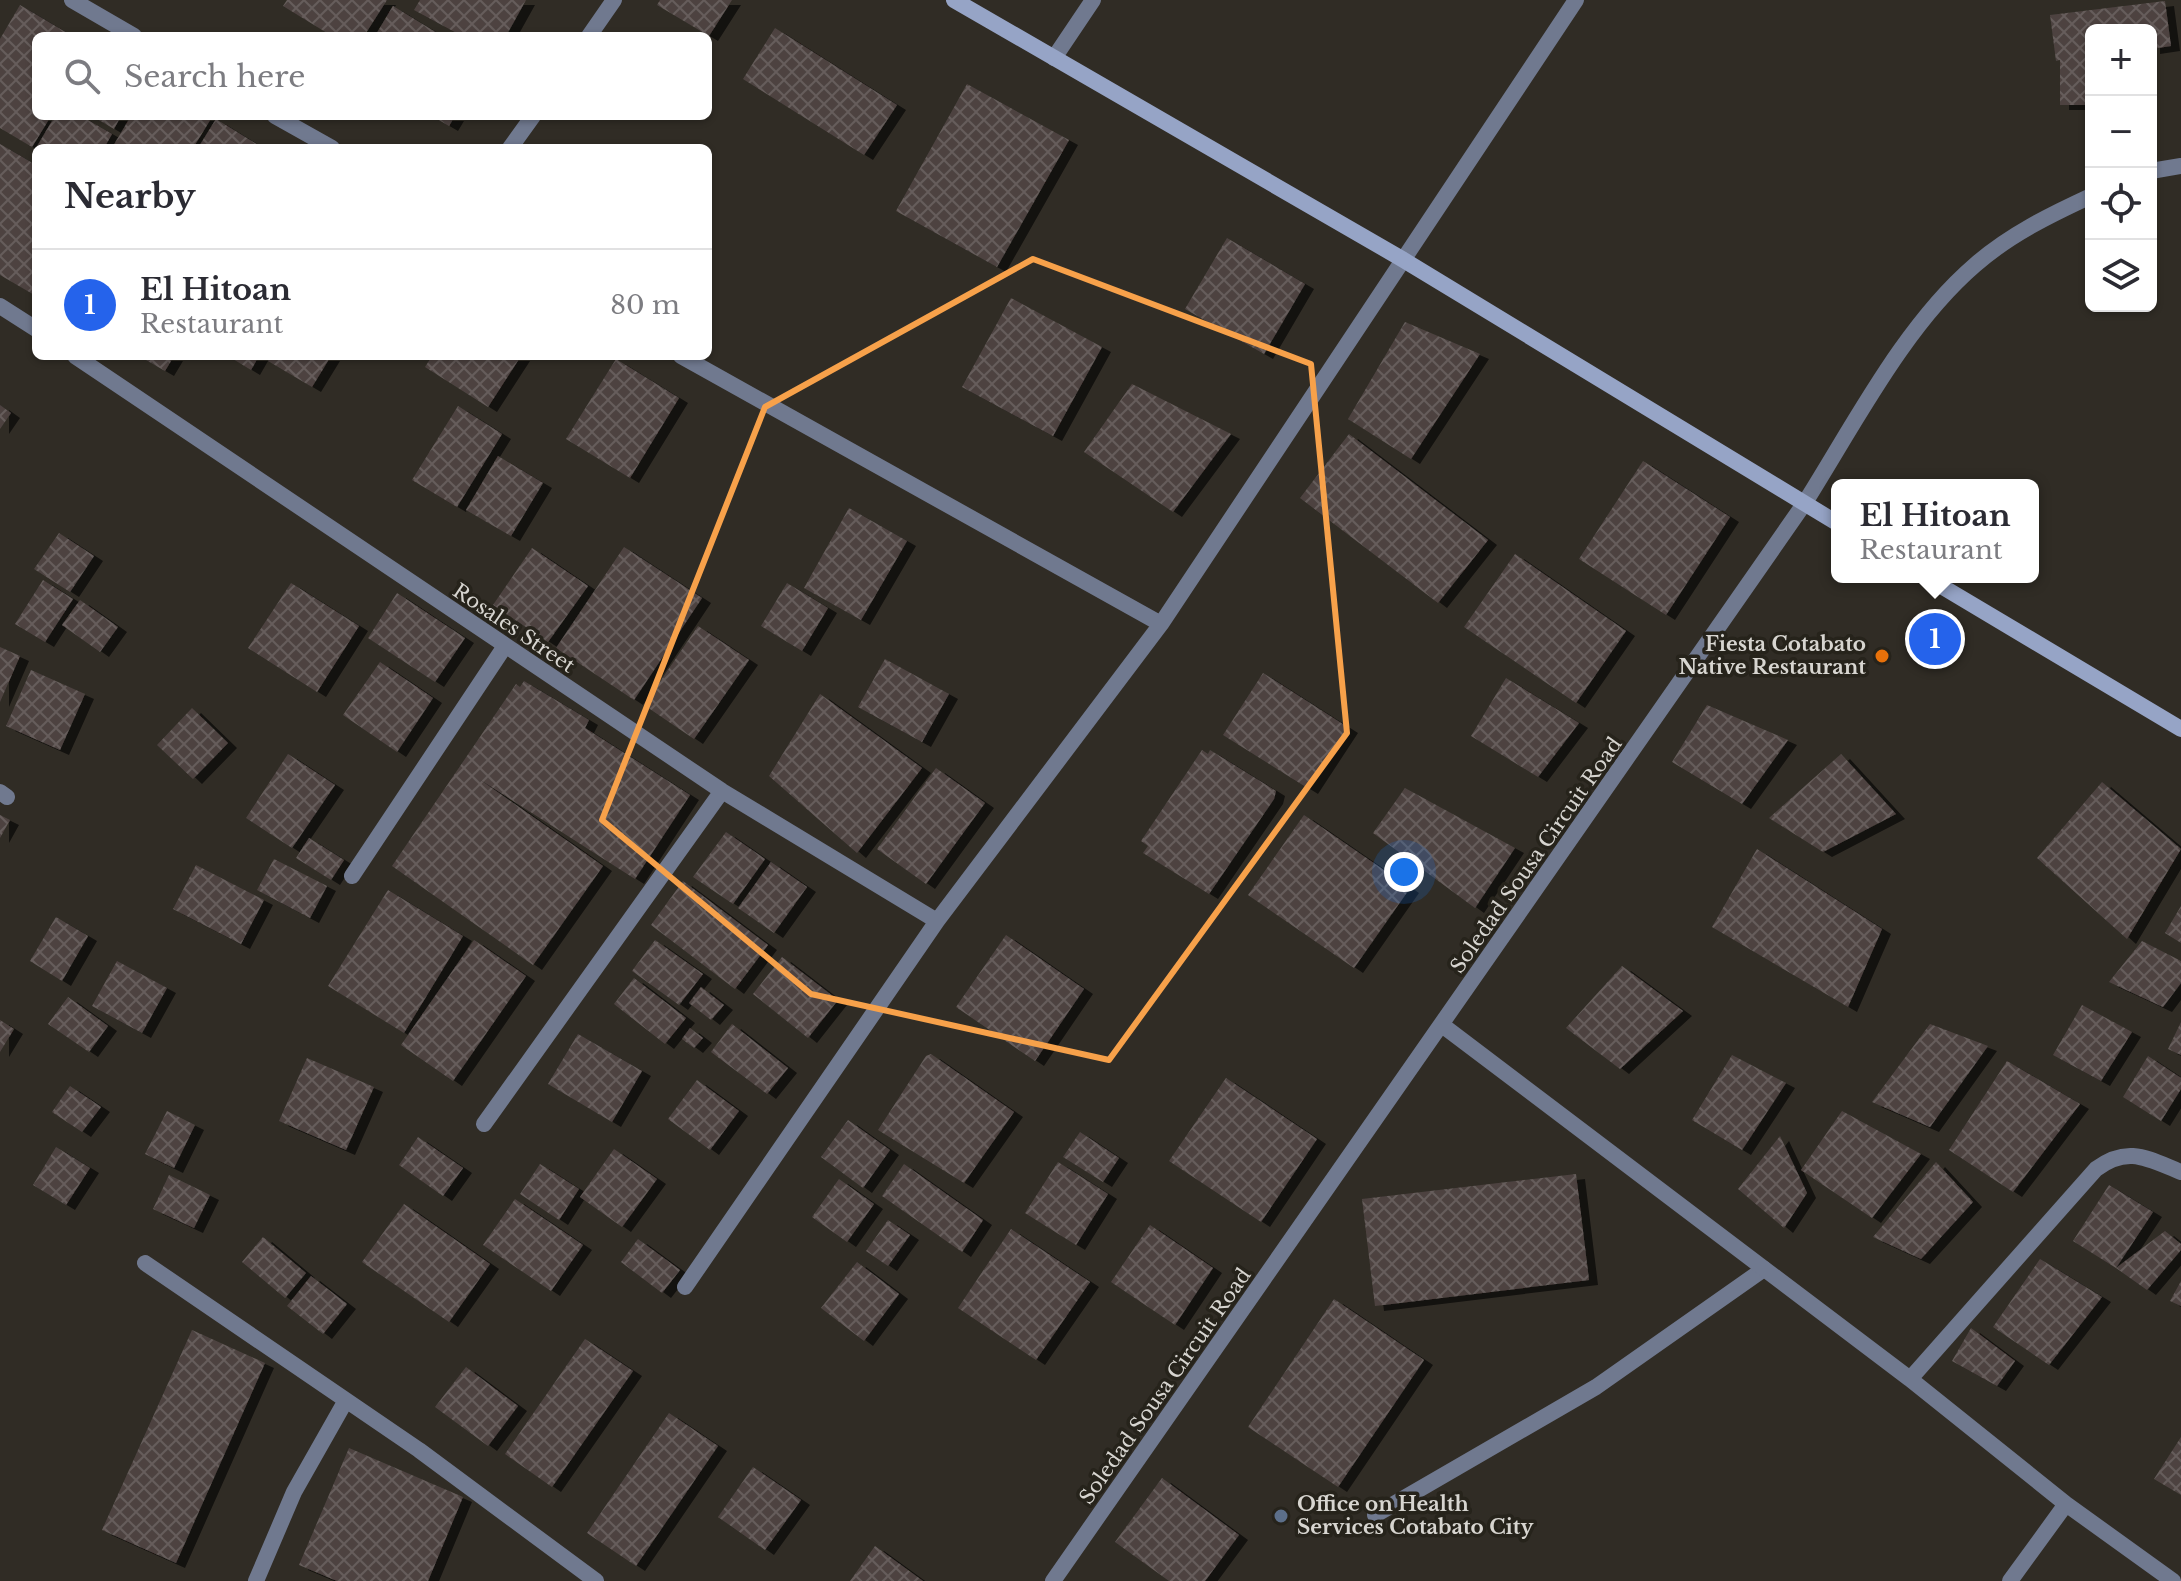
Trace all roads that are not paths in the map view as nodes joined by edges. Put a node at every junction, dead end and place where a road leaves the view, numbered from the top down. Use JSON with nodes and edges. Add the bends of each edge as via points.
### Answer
{"nodes":[{"id":1,"x":72,"y":0,"type":"edge"},
{"id":2,"x":614,"y":0,"type":"edge"},
{"id":3,"x":954,"y":0,"type":"edge"},
{"id":4,"x":1093,"y":0,"type":"edge"},
{"id":5,"x":1576,"y":0,"type":"edge"},
{"id":6,"x":127,"y":32,"type":"edge"},
{"id":7,"x":592,"y":32,"type":"edge"},
{"id":8,"x":1054,"y":58,"type":"junction"},
{"id":9,"x":282,"y":120,"type":"edge"},
{"id":10,"x":530,"y":120,"type":"edge"},
{"id":11,"x":325,"y":144,"type":"edge"},
{"id":12,"x":513,"y":144,"type":"edge"},
{"id":13,"x":2181,"y":166,"type":"edge"},
{"id":14,"x":2157,"y":170,"type":"edge"},
{"id":15,"x":2085,"y":199,"type":"edge"},
{"id":16,"x":1402,"y":259,"type":"junction"},
{"id":17,"x":0,"y":306,"type":"edge"},
{"id":18,"x":32,"y":326,"type":"edge"},
{"id":19,"x":81,"y":360,"type":"edge"},
{"id":20,"x":688,"y":360,"type":"edge"},
{"id":21,"x":1804,"y":504,"type":"junction"},
{"id":22,"x":1831,"y":520,"type":"edge"},
{"id":23,"x":1936,"y":583,"type":"edge"},
{"id":24,"x":1161,"y":624,"type":"junction"},
{"id":25,"x":505,"y":646,"type":"junction"},
{"id":26,"x":2181,"y":729,"type":"edge"},
{"id":27,"x":722,"y":791,"type":"junction"},
{"id":28,"x":352,"y":876,"type":"dead end"},
{"id":29,"x":937,"y":921,"type":"junction"},
{"id":30,"x":1442,"y":1025,"type":"junction"},
{"id":31,"x":484,"y":1124,"type":"dead end"},
{"id":32,"x":2181,"y":1172,"type":"edge"},
{"id":33,"x":145,"y":1263,"type":"dead end"},
{"id":34,"x":1764,"y":1269,"type":"junction"},
{"id":35,"x":685,"y":1287,"type":"dead end"},
{"id":36,"x":1910,"y":1379,"type":"junction"},
{"id":37,"x":345,"y":1402,"type":"junction"},
{"id":38,"x":2066,"y":1504,"type":"junction"},
{"id":39,"x":1375,"y":1515,"type":"dead end"},
{"id":40,"x":256,"y":1581,"type":"edge"},
{"id":41,"x":596,"y":1581,"type":"edge"},
{"id":42,"x":1053,"y":1581,"type":"edge"},
{"id":43,"x":2010,"y":1581,"type":"edge"},
{"id":44,"x":2173,"y":1581,"type":"edge"}],
"edges":[{"from":1,"to":6,"type":"street"},
{"from":2,"to":7,"type":"street"},
{"from":3,"to":8,"type":"main road"},
{"from":4,"to":8,"type":"street"},
{"from":5,"to":16,"type":"street"},
{"from":8,"to":16,"type":"main road"},
{"from":9,"to":11,"type":"street"},
{"from":10,"to":12,"type":"street"},
{"from":13,"to":14,"type":"street"},
{"from":15,"to":21,"type":"street","name":"Soledad Sousa Circuit Road","via":[[2039,220],[1975,265],[1919,324]]},
{"from":16,"to":21,"type":"main road"},
{"from":16,"to":24,"type":"street"},
{"from":17,"to":18,"type":"street"},
{"from":19,"to":25,"type":"street","name":"Rosales Street"},
{"from":20,"to":24,"type":"street"},
{"from":21,"to":22,"type":"main road"},
{"from":21,"to":30,"type":"street","name":"Soledad Sousa Circuit Road"},
{"from":23,"to":26,"type":"main road"},
{"from":24,"to":29,"type":"street"},
{"from":25,"to":27,"type":"street","name":"Rosales Street"},
{"from":25,"to":28,"type":"street"},
{"from":27,"to":29,"type":"street","name":"Rosales Street"},
{"from":27,"to":31,"type":"street"},
{"from":29,"to":35,"type":"street"},
{"from":30,"to":34,"type":"street"},
{"from":30,"to":42,"type":"street","name":"Soledad Sousa Circuit Road"},
{"from":32,"to":36,"type":"street","via":[[2136,1155],[2113,1157],[2096,1169]]},
{"from":33,"to":37,"type":"street"},
{"from":34,"to":36,"type":"street"},
{"from":34,"to":39,"type":"street","via":[[1596,1387]]},
{"from":36,"to":38,"type":"street"},
{"from":37,"to":40,"type":"street","via":[[294,1492]]},
{"from":37,"to":41,"type":"street"},
{"from":38,"to":43,"type":"street"},
{"from":38,"to":44,"type":"street"}]}
